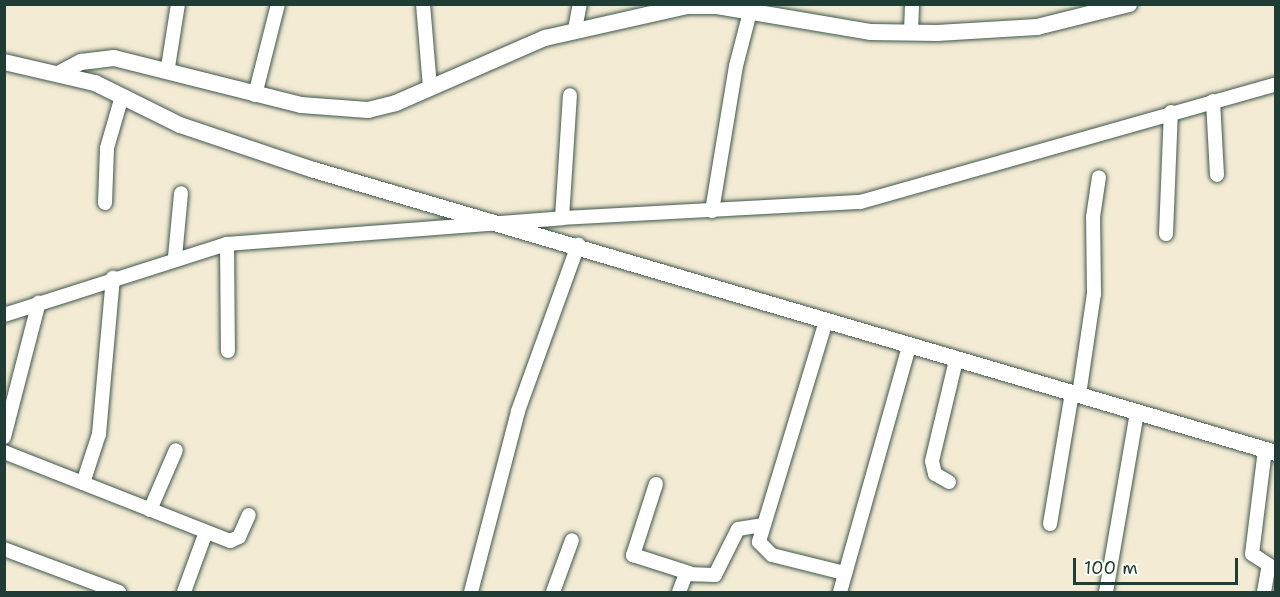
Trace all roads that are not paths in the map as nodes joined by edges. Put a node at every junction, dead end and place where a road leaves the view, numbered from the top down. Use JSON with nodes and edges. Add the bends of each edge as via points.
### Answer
{"nodes":[{"id":1,"x":178,"y":4,"type":"edge"},
{"id":2,"x":278,"y":4,"type":"edge"},
{"id":3,"x":423,"y":4,"type":"edge"},
{"id":4,"x":580,"y":4,"type":"edge"},
{"id":5,"x":912,"y":4,"type":"edge"},
{"id":6,"x":1129,"y":4,"type":"edge"},
{"id":7,"x":662,"y":7,"type":"edge"},
{"id":8,"x":752,"y":8,"type":"edge"},
{"id":9,"x":575,"y":28,"type":"junction"},
{"id":10,"x":910,"y":33,"type":"junction"},
{"id":11,"x":4,"y":62,"type":"edge"},
{"id":12,"x":168,"y":67,"type":"junction"},
{"id":13,"x":60,"y":73,"type":"junction"},
{"id":14,"x":1275,"y":84,"type":"edge"},
{"id":15,"x":430,"y":88,"type":"junction"},
{"id":16,"x":255,"y":95,"type":"junction"},
{"id":17,"x":570,"y":95,"type":"dead end"},
{"id":18,"x":122,"y":96,"type":"junction"},
{"id":19,"x":1213,"y":101,"type":"junction"},
{"id":20,"x":1171,"y":112,"type":"junction"},
{"id":21,"x":1217,"y":175,"type":"dead end"},
{"id":22,"x":1099,"y":177,"type":"dead end"},
{"id":23,"x":181,"y":193,"type":"dead end"},
{"id":24,"x":105,"y":203,"type":"dead end"},
{"id":25,"x":712,"y":211,"type":"junction"},
{"id":26,"x":562,"y":218,"type":"junction"},
{"id":27,"x":505,"y":222,"type":"junction"},
{"id":28,"x":1166,"y":234,"type":"dead end"},
{"id":29,"x":227,"y":244,"type":"junction"},
{"id":30,"x":578,"y":245,"type":"junction"},
{"id":31,"x":175,"y":258,"type":"junction"},
{"id":32,"x":113,"y":278,"type":"junction"},
{"id":33,"x":39,"y":302,"type":"junction"},
{"id":34,"x":4,"y":315,"type":"edge"},
{"id":35,"x":826,"y":321,"type":"junction"},
{"id":36,"x":909,"y":346,"type":"junction"},
{"id":37,"x":228,"y":351,"type":"dead end"},
{"id":38,"x":956,"y":360,"type":"junction"},
{"id":39,"x":1076,"y":394,"type":"junction"},
{"id":40,"x":1137,"y":412,"type":"junction"},
{"id":41,"x":5,"y":433,"type":"edge"},
{"id":42,"x":176,"y":450,"type":"dead end"},
{"id":43,"x":1270,"y":451,"type":"edge"},
{"id":44,"x":4,"y":452,"type":"edge"},
{"id":45,"x":949,"y":482,"type":"dead end"},
{"id":46,"x":83,"y":483,"type":"junction"},
{"id":47,"x":656,"y":484,"type":"dead end"},
{"id":48,"x":150,"y":510,"type":"junction"},
{"id":49,"x":249,"y":515,"type":"dead end"},
{"id":50,"x":1050,"y":524,"type":"dead end"},
{"id":51,"x":764,"y":525,"type":"junction"},
{"id":52,"x":206,"y":532,"type":"junction"},
{"id":53,"x":572,"y":540,"type":"dead end"},
{"id":54,"x":4,"y":549,"type":"edge"},
{"id":55,"x":689,"y":573,"type":"junction"},
{"id":56,"x":844,"y":573,"type":"junction"},
{"id":57,"x":119,"y":592,"type":"edge"},
{"id":58,"x":184,"y":592,"type":"edge"},
{"id":59,"x":471,"y":592,"type":"edge"},
{"id":60,"x":553,"y":592,"type":"edge"},
{"id":61,"x":679,"y":592,"type":"edge"},
{"id":62,"x":840,"y":592,"type":"edge"},
{"id":63,"x":1106,"y":592,"type":"edge"},
{"id":64,"x":1264,"y":592,"type":"edge"}],
"edges":[{"from":1,"to":12,"type":"street"},
{"from":2,"to":16,"type":"street"},
{"from":3,"to":15,"type":"street"},
{"from":4,"to":9,"type":"street"},
{"from":5,"to":10,"type":"street"},
{"from":6,"to":10,"type":"street","via":[[1037,27]]},
{"from":7,"to":8,"type":"street"},
{"from":7,"to":9,"type":"street"},
{"from":8,"to":10,"type":"street"},
{"from":8,"to":25,"type":"street","via":[[736,66]]},
{"from":9,"to":15,"type":"street"},
{"from":11,"to":13,"type":"street"},
{"from":12,"to":13,"type":"street","via":[[96,58]]},
{"from":12,"to":16,"type":"street"},
{"from":13,"to":18,"type":"street"},
{"from":14,"to":19,"type":"street"},
{"from":15,"to":16,"type":"street","via":[[368,110],[327,109]]},
{"from":17,"to":26,"type":"street"},
{"from":18,"to":24,"type":"street","via":[[107,148]]},
{"from":18,"to":27,"type":"street","via":[[180,125],[255,151]]},
{"from":19,"to":20,"type":"street"},
{"from":19,"to":21,"type":"street"},
{"from":20,"to":25,"type":"street","via":[[876,199]]},
{"from":20,"to":28,"type":"street"},
{"from":22,"to":39,"type":"street","via":[[1093,218],[1094,294]]},
{"from":23,"to":31,"type":"street"},
{"from":25,"to":26,"type":"street"},
{"from":26,"to":27,"type":"street"},
{"from":27,"to":29,"type":"street"},
{"from":27,"to":30,"type":"street"},
{"from":29,"to":31,"type":"street"},
{"from":29,"to":37,"type":"street"},
{"from":30,"to":35,"type":"street"},
{"from":30,"to":59,"type":"street","via":[[518,411]]},
{"from":31,"to":32,"type":"street"},
{"from":32,"to":33,"type":"street"},
{"from":32,"to":46,"type":"street","via":[[99,434]]},
{"from":33,"to":34,"type":"street"},
{"from":33,"to":41,"type":"street"},
{"from":35,"to":36,"type":"street"},
{"from":35,"to":51,"type":"street"},
{"from":36,"to":38,"type":"street"},
{"from":36,"to":56,"type":"street"},
{"from":38,"to":39,"type":"street"},
{"from":38,"to":45,"type":"street","via":[[932,461],[934,474]]},
{"from":39,"to":40,"type":"street"},
{"from":39,"to":50,"type":"street"},
{"from":40,"to":43,"type":"street"},
{"from":40,"to":63,"type":"street"},
{"from":42,"to":48,"type":"street"},
{"from":43,"to":64,"type":"street","via":[[1252,554],[1269,565]]},
{"from":44,"to":46,"type":"street"},
{"from":46,"to":48,"type":"street"},
{"from":47,"to":55,"type":"street","via":[[633,555]]},
{"from":48,"to":52,"type":"street"},
{"from":49,"to":52,"type":"street","via":[[233,541]]},
{"from":51,"to":55,"type":"street","via":[[738,529],[715,575]]},
{"from":51,"to":56,"type":"street","via":[[759,542],[764,552]]},
{"from":52,"to":58,"type":"street"},
{"from":53,"to":60,"type":"street"},
{"from":54,"to":57,"type":"street"},
{"from":55,"to":61,"type":"street"},
{"from":56,"to":62,"type":"street"}]}
